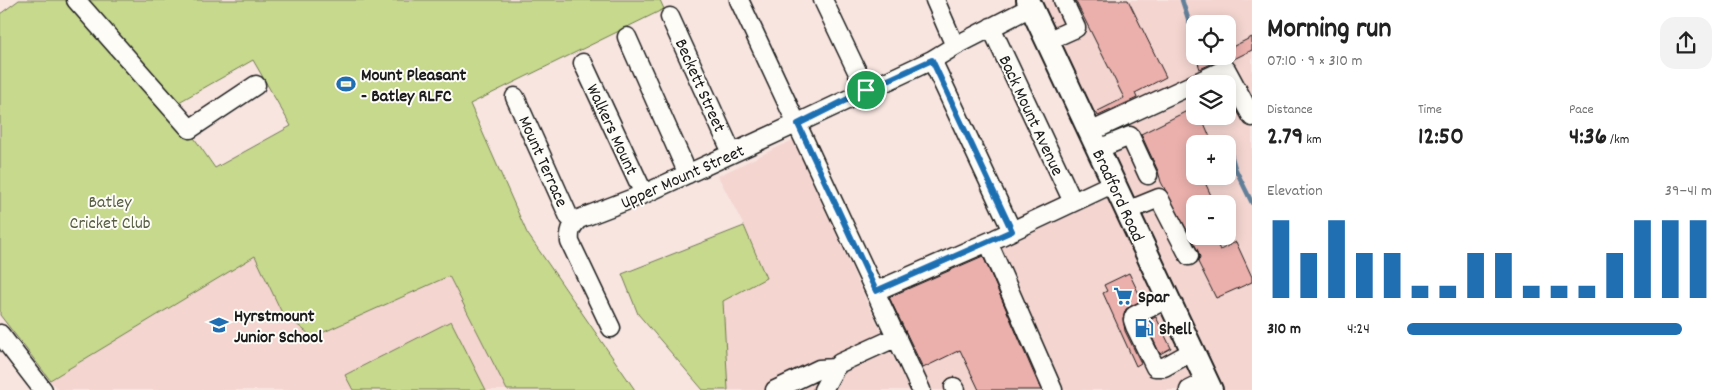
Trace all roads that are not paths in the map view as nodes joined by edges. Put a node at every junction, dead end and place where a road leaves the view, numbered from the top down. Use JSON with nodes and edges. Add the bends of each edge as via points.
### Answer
{"nodes":[{"id":1,"x":76,"y":0,"type":"edge"},
{"id":2,"x":739,"y":0,"type":"edge"},
{"id":3,"x":824,"y":0,"type":"edge"},
{"id":4,"x":935,"y":0,"type":"edge"},
{"id":5,"x":1063,"y":0,"type":"edge"},
{"id":6,"x":1029,"y":4,"type":"edge"},
{"id":7,"x":670,"y":16,"type":"dead end"},
{"id":8,"x":992,"y":27,"type":"junction"},
{"id":9,"x":627,"y":38,"type":"dead end"},
{"id":10,"x":1047,"y":41,"type":"junction"},
{"id":11,"x":955,"y":46,"type":"junction"},
{"id":12,"x":932,"y":60,"type":"junction"},
{"id":13,"x":583,"y":64,"type":"dead end"},
{"id":14,"x":256,"y":85,"type":"dead end"},
{"id":15,"x":866,"y":90,"type":"junction"},
{"id":16,"x":520,"y":95,"type":"dead end"},
{"id":17,"x":1252,"y":117,"type":"edge"},
{"id":18,"x":798,"y":124,"type":"junction"},
{"id":19,"x":1094,"y":141,"type":"junction"},
{"id":20,"x":732,"y":153,"type":"junction"},
{"id":21,"x":688,"y":174,"type":"junction"},
{"id":22,"x":1148,"y":175,"type":"dead end"},
{"id":23,"x":1114,"y":183,"type":"junction"},
{"id":24,"x":644,"y":194,"type":"junction"},
{"id":25,"x":1073,"y":202,"type":"junction"},
{"id":26,"x":1127,"y":211,"type":"junction"},
{"id":27,"x":575,"y":224,"type":"junction"},
{"id":28,"x":1012,"y":231,"type":"junction"},
{"id":29,"x":988,"y":242,"type":"junction"},
{"id":30,"x":1189,"y":256,"type":"dead end"},
{"id":31,"x":876,"y":291,"type":"junction"},
{"id":32,"x":1168,"y":298,"type":"junction"},
{"id":33,"x":611,"y":328,"type":"dead end"},
{"id":34,"x":0,"y":334,"type":"edge"},
{"id":35,"x":897,"y":336,"type":"junction"},
{"id":36,"x":1193,"y":351,"type":"junction"},
{"id":37,"x":826,"y":376,"type":"edge"},
{"id":38,"x":1202,"y":387,"type":"edge"},
{"id":39,"x":43,"y":390,"type":"edge"},
{"id":40,"x":775,"y":390,"type":"edge"},
{"id":41,"x":921,"y":390,"type":"edge"},
{"id":42,"x":1053,"y":390,"type":"edge"}],
"edges":[{"from":1,"to":14,"type":"street","via":[[190,129]]},
{"from":2,"to":18,"type":"street"},
{"from":3,"to":15,"type":"street"},
{"from":4,"to":11,"type":"street"},
{"from":5,"to":10,"type":"street","via":[[1076,28]]},
{"from":6,"to":8,"type":"street","name":"Upper Mount Street"},
{"from":6,"to":10,"type":"main road","name":"Bradford Road"},
{"from":7,"to":20,"type":"street","name":"Beckett Street"},
{"from":8,"to":11,"type":"street","name":"Upper Mount Street"},
{"from":8,"to":25,"type":"street","name":"Back Mount Avenue"},
{"from":9,"to":21,"type":"street"},
{"from":10,"to":19,"type":"main road","name":"Bradford Road"},
{"from":11,"to":12,"type":"street","name":"Upper Mount Street"},
{"from":12,"to":15,"type":"street","name":"Upper Mount Street"},
{"from":12,"to":28,"type":"street"},
{"from":13,"to":24,"type":"street","name":"Walkers Mount"},
{"from":15,"to":18,"type":"street","name":"Upper Mount Street"},
{"from":16,"to":27,"type":"street","name":"Mount Terrace"},
{"from":17,"to":19,"type":"street","via":[[1226,69]]},
{"from":18,"to":20,"type":"street","name":"Upper Mount Street"},
{"from":18,"to":31,"type":"street"},
{"from":19,"to":22,"type":"street","via":[[1130,136]]},
{"from":19,"to":23,"type":"main road","name":"Bradford Road"},
{"from":20,"to":21,"type":"street","name":"Upper Mount Street"},
{"from":21,"to":24,"type":"street","name":"Upper Mount Street"},
{"from":23,"to":25,"type":"street"},
{"from":23,"to":26,"type":"main road","name":"Bradford Road"},
{"from":24,"to":27,"type":"street","name":"Upper Mount Street"},
{"from":25,"to":28,"type":"street"},
{"from":26,"to":30,"type":"street","via":[[1158,198]]},
{"from":26,"to":32,"type":"main road","name":"Bradford Road"},
{"from":27,"to":33,"type":"street","name":"Mount Terrace","via":[[570,242]]},
{"from":28,"to":29,"type":"street"},
{"from":29,"to":31,"type":"street"},
{"from":29,"to":42,"type":"street"},
{"from":31,"to":35,"type":"street"},
{"from":32,"to":36,"type":"main road","name":"Bradford Road"},
{"from":32,"to":36,"type":"street","via":[[1134,316],[1150,359],[1155,367],[1164,367]]},
{"from":34,"to":39,"type":"street"},
{"from":35,"to":37,"type":"street","via":[[840,363]]},
{"from":35,"to":41,"type":"street"},
{"from":36,"to":38,"type":"main road","name":"Bradford Road"},
{"from":37,"to":40,"type":"street"}]}
